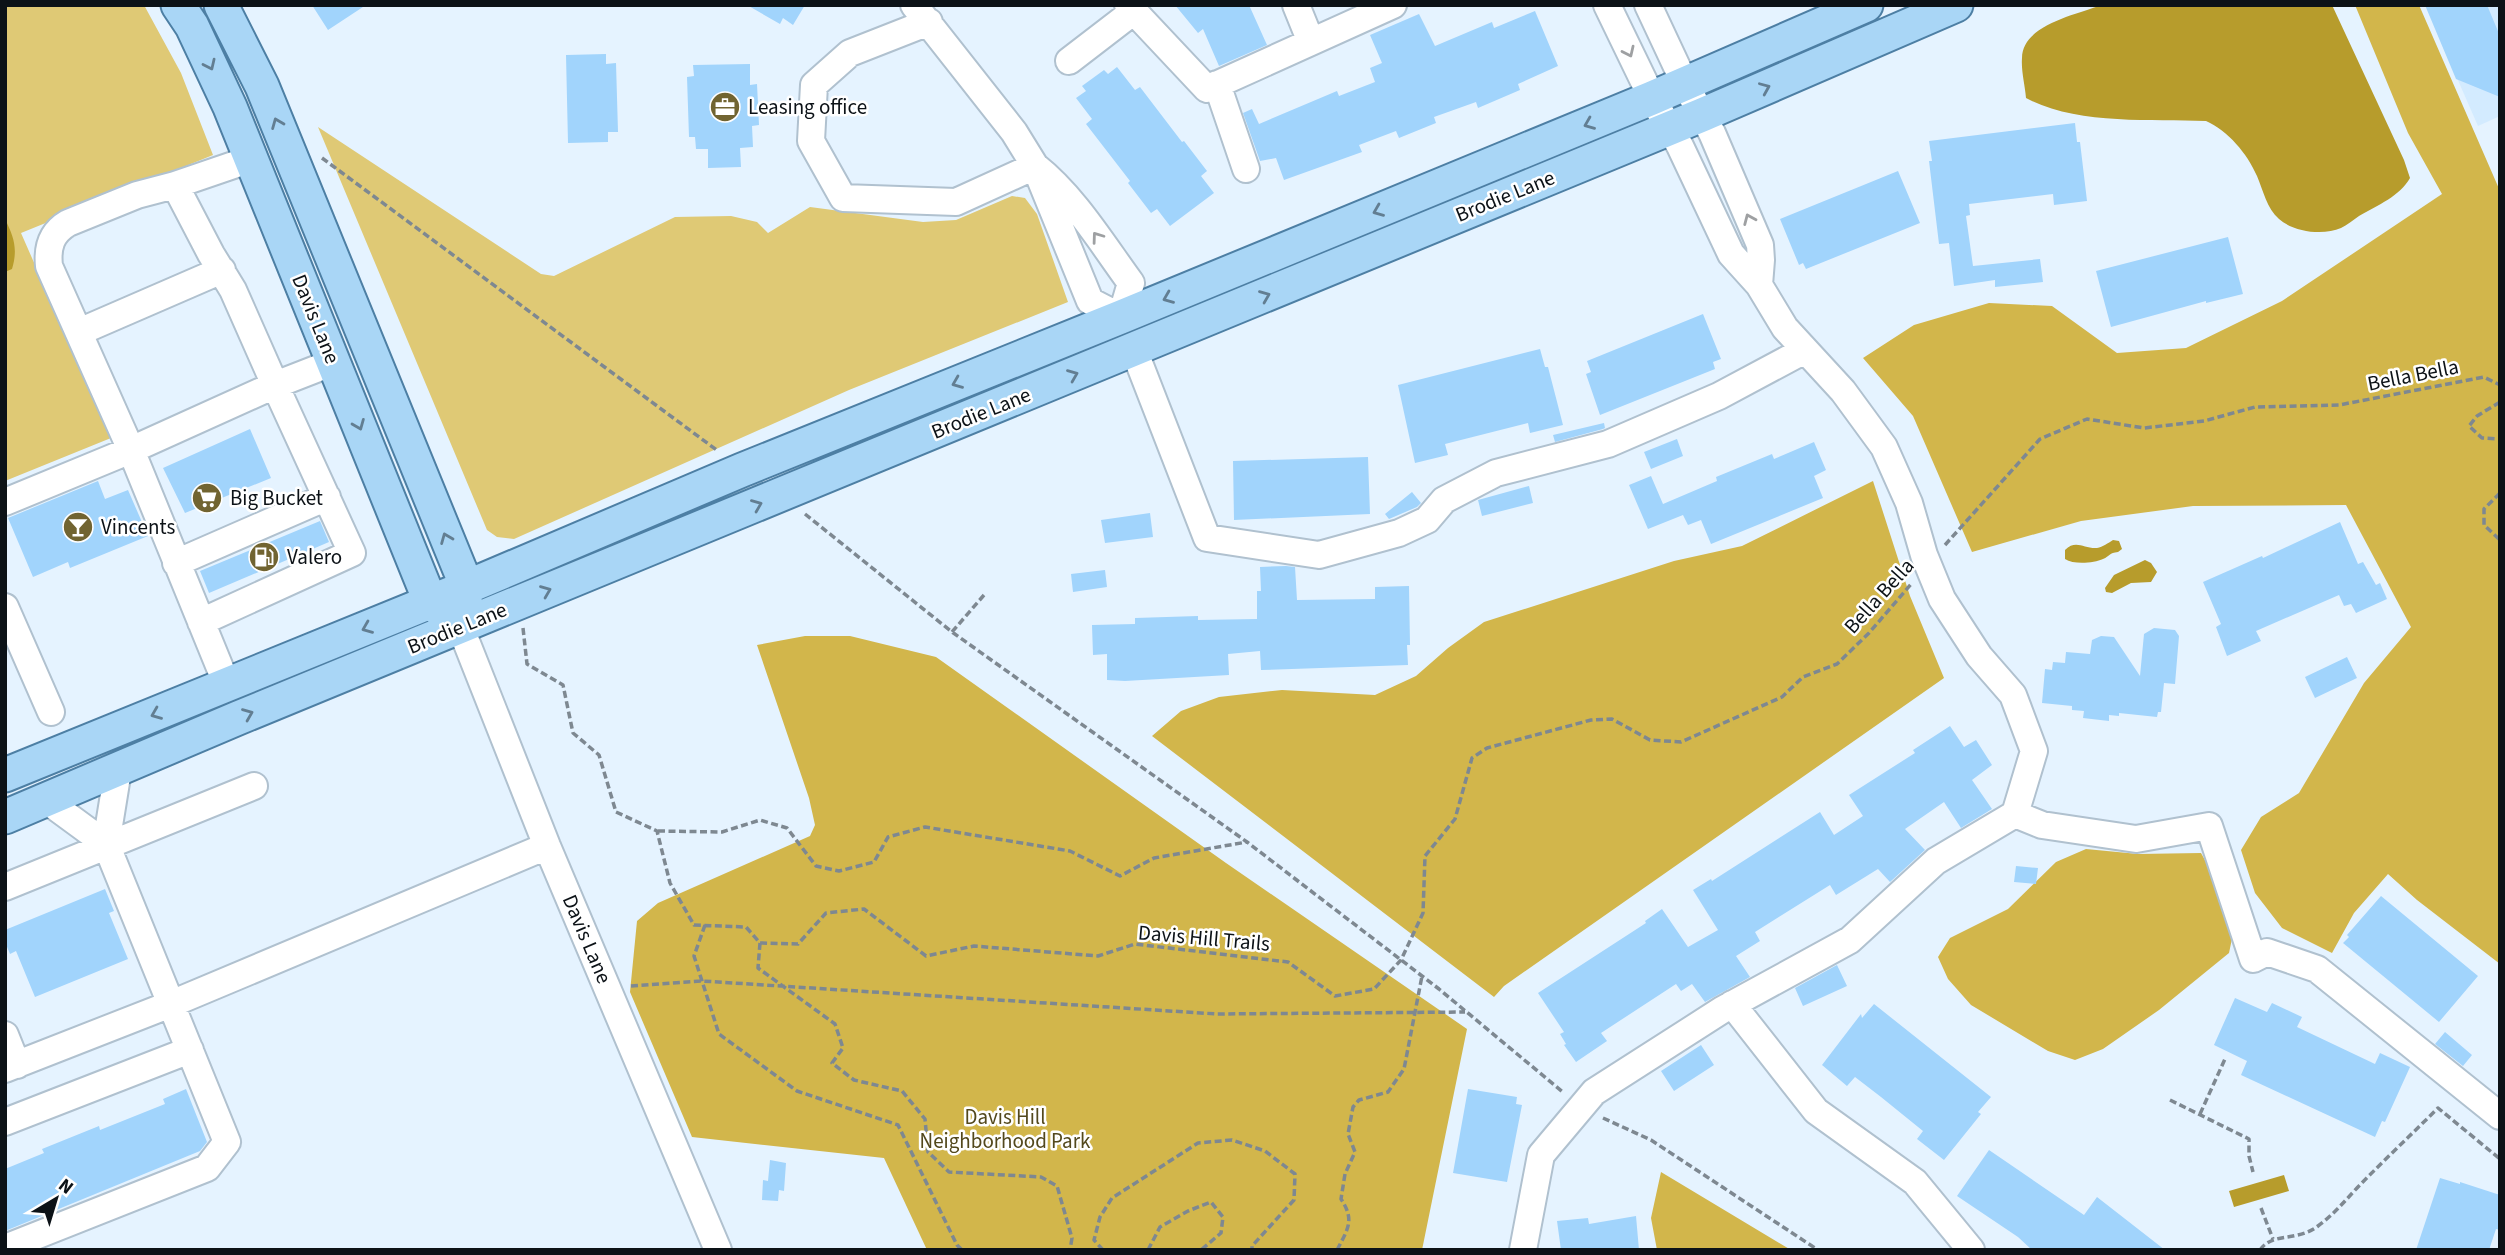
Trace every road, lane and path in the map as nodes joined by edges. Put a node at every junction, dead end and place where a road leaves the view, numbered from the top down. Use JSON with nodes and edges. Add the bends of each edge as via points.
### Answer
{"nodes":[{"id":1,"x":178,"y":5,"type":"edge"},
{"id":2,"x":221,"y":5,"type":"edge"},
{"id":3,"x":1296,"y":5,"type":"edge"},
{"id":4,"x":1393,"y":5,"type":"edge"},
{"id":5,"x":1607,"y":5,"type":"edge"},
{"id":6,"x":1648,"y":5,"type":"edge"},
{"id":7,"x":1866,"y":5,"type":"edge"},
{"id":8,"x":1956,"y":5,"type":"edge"},
{"id":9,"x":1131,"y":8,"type":"edge"},
{"id":10,"x":921,"y":14,"type":"edge"},
{"id":11,"x":1311,"y":42,"type":"junction"},
{"id":12,"x":1069,"y":61,"type":"dead end"},
{"id":13,"x":1685,"y":84,"type":"junction"},
{"id":14,"x":1217,"y":85,"type":"junction"},
{"id":15,"x":1652,"y":98,"type":"junction"},
{"id":16,"x":1702,"y":115,"type":"junction"},
{"id":17,"x":1668,"y":129,"type":"junction"},
{"id":18,"x":317,"y":155,"type":"dead end"},
{"id":19,"x":251,"y":159,"type":"junction"},
{"id":20,"x":1035,"y":166,"type":"junction"},
{"id":21,"x":1246,"y":169,"type":"dead end"},
{"id":22,"x":175,"y":185,"type":"junction"},
{"id":23,"x":222,"y":270,"type":"junction"},
{"id":24,"x":1759,"y":285,"type":"junction"},
{"id":25,"x":1121,"y":317,"type":"junction"},
{"id":26,"x":79,"y":332,"type":"junction"},
{"id":27,"x":363,"y":335,"type":"junction"},
{"id":28,"x":1134,"y":350,"type":"junction"},
{"id":29,"x":1805,"y":350,"type":"junction"},
{"id":30,"x":334,"y":362,"type":"junction"},
{"id":31,"x":275,"y":385,"type":"junction"},
{"id":32,"x":2500,"y":385,"type":"edge"},
{"id":33,"x":2500,"y":402,"type":"edge"},
{"id":34,"x":2500,"y":439,"type":"edge"},
{"id":35,"x":131,"y":450,"type":"junction"},
{"id":36,"x":728,"y":459,"type":"dead end"},
{"id":37,"x":2500,"y":493,"type":"edge"},
{"id":38,"x":7,"y":497,"type":"edge"},
{"id":39,"x":327,"y":497,"type":"junction"},
{"id":40,"x":797,"y":507,"type":"dead end"},
{"id":41,"x":2500,"y":540,"type":"edge"},
{"id":42,"x":176,"y":562,"type":"junction"},
{"id":43,"x":1928,"y":565,"type":"junction"},
{"id":44,"x":467,"y":587,"type":"junction"},
{"id":45,"x":984,"y":595,"type":"dead end"},
{"id":46,"x":430,"y":601,"type":"junction"},
{"id":47,"x":5,"y":607,"type":"edge"},
{"id":48,"x":522,"y":619,"type":"dead end"},
{"id":49,"x":201,"y":622,"type":"junction"},
{"id":50,"x":460,"y":626,"type":"junction"},
{"id":51,"x":952,"y":632,"type":"junction"},
{"id":52,"x":228,"y":685,"type":"junction"},
{"id":53,"x":51,"y":712,"type":"dead end"},
{"id":54,"x":8,"y":766,"type":"edge"},
{"id":55,"x":118,"y":770,"type":"junction"},
{"id":56,"x":254,"y":786,"type":"dead end"},
{"id":57,"x":46,"y":800,"type":"junction"},
{"id":58,"x":2015,"y":814,"type":"junction"},
{"id":59,"x":5,"y":817,"type":"edge"},
{"id":60,"x":657,"y":831,"type":"junction"},
{"id":61,"x":1247,"y":842,"type":"junction"},
{"id":62,"x":106,"y":844,"type":"junction"},
{"id":63,"x":547,"y":846,"type":"junction"},
{"id":64,"x":5,"y":887,"type":"edge"},
{"id":65,"x":705,"y":926,"type":"junction"},
{"id":66,"x":760,"y":943,"type":"junction"},
{"id":67,"x":1401,"y":960,"type":"junction"},
{"id":68,"x":1422,"y":976,"type":"junction"},
{"id":69,"x":702,"y":981,"type":"junction"},
{"id":70,"x":783,"y":986,"type":"junction"},
{"id":71,"x":608,"y":988,"type":"junction"},
{"id":72,"x":171,"y":1004,"type":"junction"},
{"id":73,"x":1732,"y":1004,"type":"junction"},
{"id":74,"x":1415,"y":1012,"type":"junction"},
{"id":75,"x":1465,"y":1012,"type":"junction"},
{"id":76,"x":5,"y":1035,"type":"edge"},
{"id":77,"x":190,"y":1050,"type":"junction"},
{"id":78,"x":2225,"y":1059,"type":"dead end"},
{"id":79,"x":11,"y":1067,"type":"edge"},
{"id":80,"x":2169,"y":1100,"type":"dead end"},
{"id":81,"x":1581,"y":1108,"type":"junction"},
{"id":82,"x":2200,"y":1114,"type":"junction"},
{"id":83,"x":2500,"y":1116,"type":"edge"},
{"id":84,"x":5,"y":1122,"type":"edge"},
{"id":85,"x":2500,"y":1159,"type":"edge"},
{"id":86,"x":2253,"y":1172,"type":"dead end"},
{"id":87,"x":2261,"y":1208,"type":"dead end"},
{"id":88,"x":2273,"y":1239,"type":"junction"},
{"id":89,"x":5,"y":1248,"type":"edge"},
{"id":90,"x":718,"y":1250,"type":"edge"},
{"id":91,"x":962,"y":1250,"type":"edge"},
{"id":92,"x":1070,"y":1250,"type":"edge"},
{"id":93,"x":1103,"y":1250,"type":"edge"},
{"id":94,"x":1148,"y":1250,"type":"edge"},
{"id":95,"x":1201,"y":1250,"type":"edge"},
{"id":96,"x":1252,"y":1250,"type":"edge"},
{"id":97,"x":1338,"y":1250,"type":"edge"},
{"id":98,"x":1523,"y":1250,"type":"edge"},
{"id":99,"x":1818,"y":1250,"type":"edge"},
{"id":100,"x":1971,"y":1250,"type":"edge"},
{"id":101,"x":2260,"y":1250,"type":"edge"}],
"edges":[{"from":1,"to":19,"type":"main road","name":"Davis Lane","one_way":true,"via":[[192,26]]},
{"from":27,"to":2,"type":"main road","name":"Davis Lane","one_way":true,"via":[[262,86]]},
{"from":3,"to":11,"type":"street"},
{"from":4,"to":11,"type":"street"},
{"from":5,"to":15,"type":"street","one_way":true},
{"from":6,"to":13,"type":"street"},
{"from":7,"to":13,"type":"main road","name":"Brodie Lane"},
{"from":16,"to":8,"type":"main road","name":"Brodie Lane","one_way":true},
{"from":9,"to":12,"type":"street"},
{"from":9,"to":14,"type":"street","via":[[1207,89]]},
{"from":10,"to":20,"type":"street","via":[[1014,132]]},
{"from":10,"to":20,"type":"street","via":[[850,53],[814,85],[811,141],[843,198],[956,202]]},
{"from":11,"to":14,"type":"street"},
{"from":13,"to":15,"type":"main road","name":"Brodie Lane"},
{"from":13,"to":16,"type":"street"},
{"from":14,"to":21,"type":"street"},
{"from":15,"to":17,"type":"street"},
{"from":15,"to":25,"type":"main road","name":"Brodie Lane","one_way":true},
{"from":16,"to":17,"type":"main road","name":"Brodie Lane"},
{"from":24,"to":16,"type":"street","one_way":true,"via":[[1760,245]]},
{"from":17,"to":24,"type":"street","via":[[1731,254]]},
{"from":28,"to":17,"type":"main road","name":"Brodie Lane","one_way":true},
{"from":18,"to":36,"type":"path"},
{"from":19,"to":22,"type":"street"},
{"from":19,"to":27,"type":"main road","via":[[259,159],[282,177],[322,275]]},
{"from":19,"to":30,"type":"main road","name":"Davis Lane"},
{"from":20,"to":25,"type":"street","via":[[1090,301]]},
{"from":25,"to":20,"type":"street","one_way":true,"via":[[1131,283],[1073,203]]},
{"from":22,"to":23,"type":"street"},
{"from":22,"to":26,"type":"street","via":[[137,195],[58,229],[48,253],[50,266]]},
{"from":23,"to":26,"type":"street"},
{"from":23,"to":31,"type":"street"},
{"from":24,"to":29,"type":"street","via":[[1785,328]]},
{"from":25,"to":28,"type":"main road"},
{"from":25,"to":44,"type":"main road","name":"Brodie Lane","one_way":true},
{"from":26,"to":35,"type":"street"},
{"from":44,"to":27,"type":"main road","name":"Davis Lane","one_way":true},
{"from":28,"to":29,"type":"street","via":[[1207,538],[1319,555],[1399,533],[1427,520],[1444,500],[1496,473],[1608,444],[1719,396]]},
{"from":50,"to":28,"type":"main road","name":"Brodie Lane","one_way":true},
{"from":29,"to":43,"type":"street","via":[[1843,391],[1884,447],[1909,503]]},
{"from":30,"to":31,"type":"street"},
{"from":30,"to":46,"type":"main road","name":"Davis Lane","one_way":true},
{"from":31,"to":35,"type":"street"},
{"from":31,"to":39,"type":"street"},
{"from":32,"to":43,"type":"path","name":"Bella Bella","via":[[2484,377],[2339,405],[2255,407],[2204,421],[2144,428],[2087,419],[2040,439]]},
{"from":33,"to":34,"type":"path","via":[[2469,426],[2482,438]]},
{"from":35,"to":38,"type":"street"},
{"from":35,"to":42,"type":"street"},
{"from":37,"to":41,"type":"path","via":[[2484,509],[2484,525]]},
{"from":39,"to":42,"type":"street"},
{"from":39,"to":49,"type":"street","via":[[352,553]]},
{"from":40,"to":51,"type":"path"},
{"from":42,"to":49,"type":"street"},
{"from":43,"to":58,"type":"street","via":[[1942,599],[1979,656],[2013,695],[2034,751]]},
{"from":43,"to":67,"type":"path","name":"Bella Bella","via":[[1837,664],[1802,677],[1782,697],[1681,742],[1650,740],[1612,719],[1591,720],[1487,748],[1472,758],[1455,818],[1425,856],[1423,913]]},
{"from":44,"to":46,"type":"main road","name":"Brodie Lane"},
{"from":44,"to":50,"type":"main road"},
{"from":45,"to":51,"type":"path"},
{"from":46,"to":50,"type":"main road","name":"Davis Lane"},
{"from":46,"to":52,"type":"main road","name":"Brodie Lane","one_way":true},
{"from":47,"to":53,"type":"street"},
{"from":48,"to":60,"type":"path","via":[[527,664],[564,685],[573,733],[599,755],[616,812]]},
{"from":49,"to":52,"type":"street"},
{"from":55,"to":50,"type":"main road","name":"Brodie Lane","one_way":true},
{"from":50,"to":63,"type":"street","name":"Davis Lane"},
{"from":51,"to":61,"type":"path"},
{"from":52,"to":54,"type":"main road","name":"Brodie Lane","one_way":true},
{"from":55,"to":57,"type":"main road","name":"Brodie Lane"},
{"from":55,"to":62,"type":"street"},
{"from":56,"to":62,"type":"street"},
{"from":57,"to":59,"type":"main road","name":"Brodie Lane"},
{"from":57,"to":62,"type":"street"},
{"from":58,"to":73,"type":"street","via":[[1936,861],[1850,940]]},
{"from":58,"to":83,"type":"street","via":[[2042,825],[2136,839],[2209,826],[2253,959],[2267,952],[2317,969]]},
{"from":60,"to":61,"type":"path","via":[[722,832],[760,820],[787,828],[816,866],[839,871],[874,862],[888,837],[925,827],[1070,851],[1120,877],[1154,859]]},
{"from":60,"to":65,"type":"path","via":[[670,883],[694,925]]},
{"from":61,"to":67,"type":"path"},
{"from":62,"to":64,"type":"street"},
{"from":62,"to":72,"type":"street"},
{"from":63,"to":71,"type":"street","name":"Davis Lane"},
{"from":63,"to":72,"type":"street"},
{"from":65,"to":66,"type":"path","name":"Davis Hill Trails","via":[[746,927]]},
{"from":65,"to":69,"type":"path","via":[[694,956]]},
{"from":66,"to":67,"type":"path","name":"Davis Hill Trails","via":[[798,944],[826,913],[864,909],[926,956],[974,946],[1098,956],[1135,944],[1288,962],[1335,996],[1374,989]]},
{"from":66,"to":70,"type":"path","via":[[758,968]]},
{"from":67,"to":68,"type":"path"},
{"from":68,"to":74,"type":"path"},
{"from":68,"to":75,"type":"path"},
{"from":69,"to":70,"type":"path"},
{"from":69,"to":71,"type":"path"},
{"from":69,"to":91,"type":"path","via":[[719,1034],[797,1091],[898,1125]]},
{"from":70,"to":74,"type":"path","via":[[1217,1014]]},
{"from":70,"to":92,"type":"path","via":[[835,1024],[844,1048],[832,1063],[854,1080],[902,1091],[925,1119],[928,1152],[950,1172],[1041,1177],[1057,1186],[1072,1238]]},
{"from":71,"to":90,"type":"street","name":"Davis Lane"},
{"from":72,"to":77,"type":"street"},
{"from":72,"to":79,"type":"street"},
{"from":73,"to":81,"type":"street","via":[[1594,1092]]},
{"from":73,"to":100,"type":"street","via":[[1816,1111],[1915,1182]]},
{"from":74,"to":75,"type":"path"},
{"from":74,"to":97,"type":"path","via":[[1404,1069],[1388,1092],[1359,1100],[1353,1107],[1348,1134],[1355,1152],[1341,1199],[1348,1210],[1349,1227]]},
{"from":75,"to":81,"type":"path"},
{"from":76,"to":79,"type":"street"},
{"from":77,"to":84,"type":"street"},
{"from":77,"to":89,"type":"street","via":[[228,1142],[207,1168]]},
{"from":78,"to":82,"type":"path"},
{"from":80,"to":82,"type":"path"},
{"from":81,"to":98,"type":"street","via":[[1541,1155]]},
{"from":81,"to":99,"type":"path","via":[[1651,1140]]},
{"from":82,"to":86,"type":"path","via":[[2249,1139]]},
{"from":85,"to":88,"type":"path","via":[[2438,1108],[2321,1224],[2303,1236]]},
{"from":87,"to":88,"type":"path"},
{"from":88,"to":101,"type":"path"},
{"from":93,"to":96,"type":"path","via":[[1094,1240],[1100,1217],[1112,1198],[1198,1143],[1232,1140],[1265,1151],[1295,1174],[1294,1200]]},
{"from":94,"to":95,"type":"path","via":[[1160,1227],[1211,1202],[1223,1217],[1221,1233]]}]}
